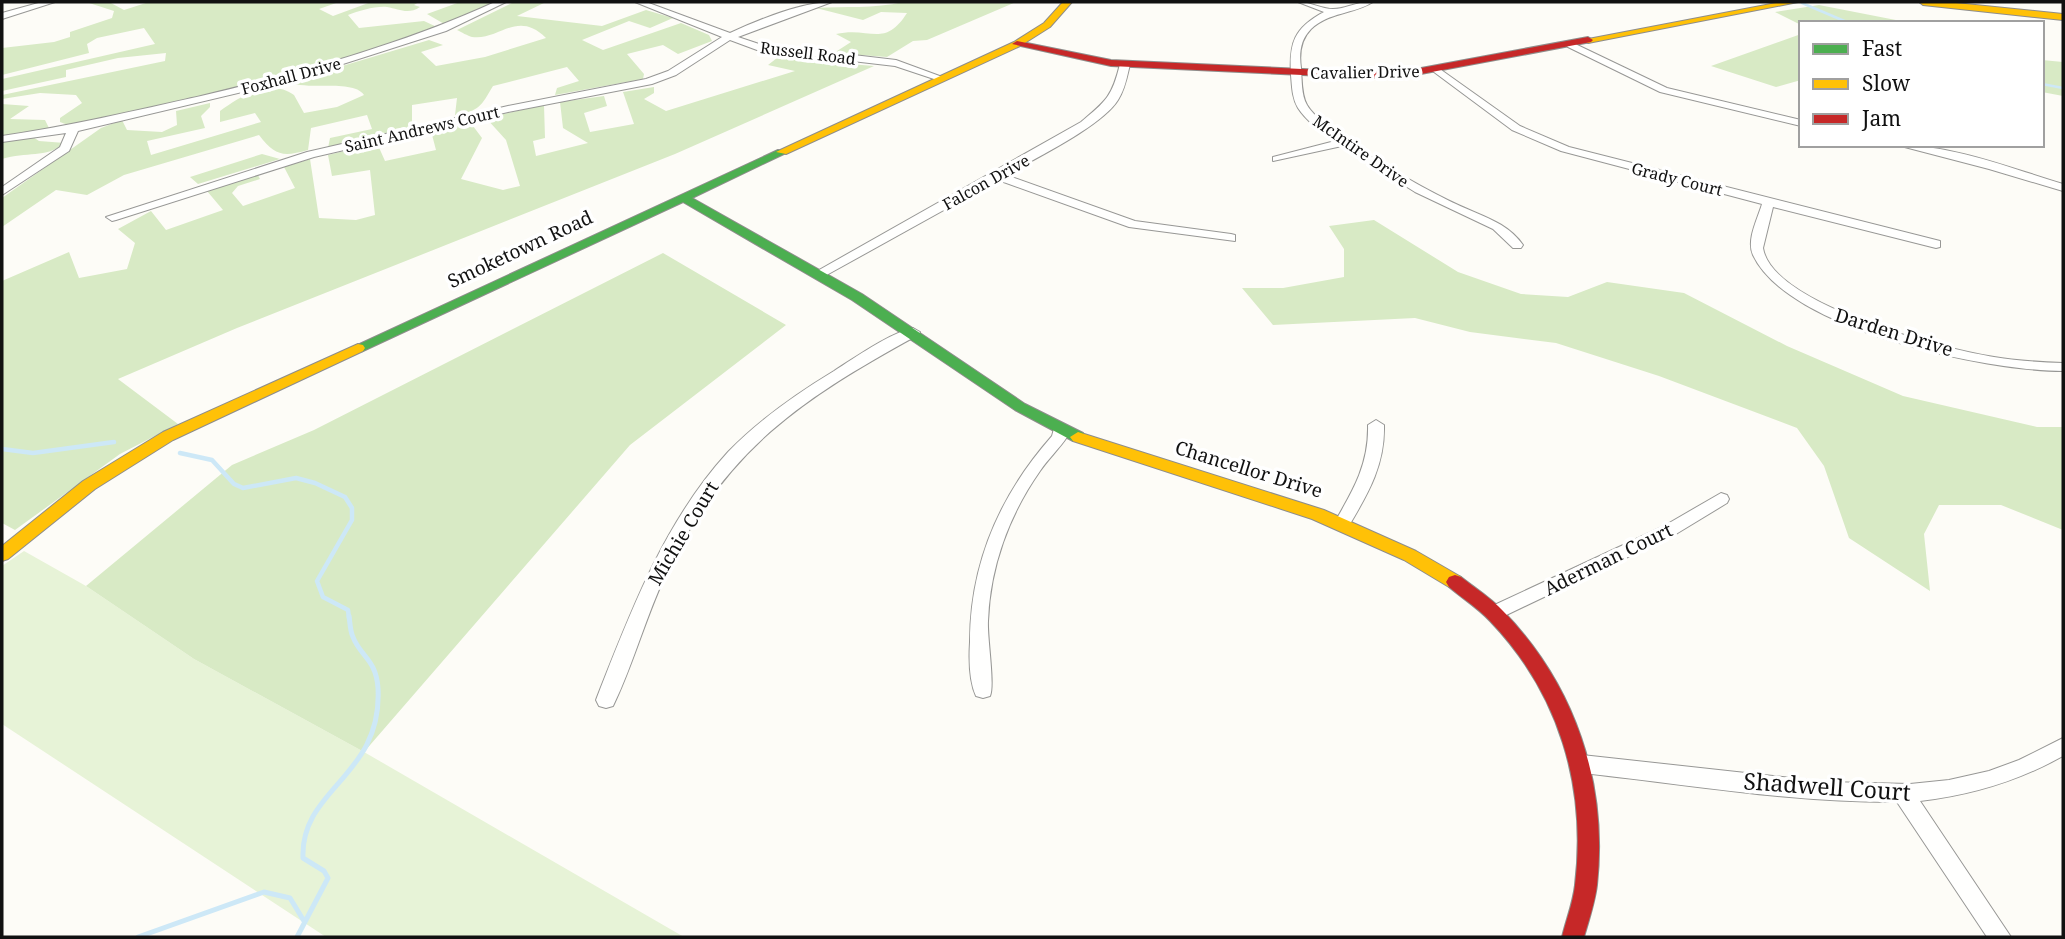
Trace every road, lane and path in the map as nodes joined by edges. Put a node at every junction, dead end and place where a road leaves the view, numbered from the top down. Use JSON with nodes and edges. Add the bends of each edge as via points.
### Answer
{"nodes":[{"id":1,"x":51,"y":2,"type":"edge"},
{"id":2,"x":502,"y":2,"type":"edge"},
{"id":3,"x":639,"y":2,"type":"edge"},
{"id":4,"x":828,"y":2,"type":"edge"},
{"id":5,"x":1068,"y":2,"type":"edge"},
{"id":6,"x":1302,"y":2,"type":"edge"},
{"id":7,"x":1369,"y":2,"type":"edge"},
{"id":8,"x":1794,"y":2,"type":"edge"},
{"id":9,"x":1923,"y":2,"type":"edge"},
{"id":10,"x":1332,"y":12,"type":"junction"},
{"id":11,"x":2,"y":16,"type":"edge"},
{"id":12,"x":2063,"y":17,"type":"edge"},
{"id":13,"x":726,"y":38,"type":"junction"},
{"id":14,"x":1017,"y":44,"type":"junction"},
{"id":15,"x":1571,"y":45,"type":"junction"},
{"id":16,"x":1125,"y":64,"type":"junction"},
{"id":17,"x":1437,"y":70,"type":"junction"},
{"id":18,"x":1296,"y":73,"type":"junction"},
{"id":19,"x":940,"y":78,"type":"junction"},
{"id":20,"x":1799,"y":123,"type":"edge"},
{"id":21,"x":73,"y":129,"type":"junction"},
{"id":22,"x":2,"y":139,"type":"edge"},
{"id":23,"x":1345,"y":142,"type":"junction"},
{"id":24,"x":1910,"y":147,"type":"edge"},
{"id":25,"x":1277,"y":159,"type":"dead end"},
{"id":26,"x":997,"y":176,"type":"junction"},
{"id":27,"x":2063,"y":188,"type":"edge"},
{"id":28,"x":2,"y":192,"type":"edge"},
{"id":29,"x":682,"y":197,"type":"junction"},
{"id":30,"x":1769,"y":202,"type":"junction"},
{"id":31,"x":112,"y":216,"type":"dead end"},
{"id":32,"x":1231,"y":238,"type":"dead end"},
{"id":33,"x":1936,"y":244,"type":"dead end"},
{"id":34,"x":1517,"y":245,"type":"dead end"},
{"id":35,"x":818,"y":274,"type":"junction"},
{"id":36,"x":913,"y":332,"type":"junction"},
{"id":37,"x":2063,"y":367,"type":"edge"},
{"id":38,"x":1376,"y":425,"type":"dead end"},
{"id":39,"x":1060,"y":429,"type":"junction"},
{"id":40,"x":1721,"y":499,"type":"dead end"},
{"id":41,"x":1343,"y":520,"type":"junction"},
{"id":42,"x":2,"y":555,"type":"edge"},
{"id":43,"x":1493,"y":613,"type":"junction"},
{"id":44,"x":983,"y":690,"type":"dead end"},
{"id":45,"x":606,"y":700,"type":"dead end"},
{"id":46,"x":2063,"y":746,"type":"edge"},
{"id":47,"x":1582,"y":764,"type":"junction"},
{"id":48,"x":1904,"y":795,"type":"junction"},
{"id":49,"x":1573,"y":937,"type":"edge"},
{"id":50,"x":2000,"y":937,"type":"edge"}],
"edges":[{"from":1,"to":11,"type":"street"},
{"from":2,"to":21,"type":"street","name":"Foxhall Drive","via":[[447,28],[335,65]]},
{"from":3,"to":13,"type":"street","name":"Russell Road"},
{"from":4,"to":13,"type":"street","name":"Saint Andrews Court"},
{"from":5,"to":14,"type":"street","name":"Smoketown Road","via":[[1046,25]]},
{"from":6,"to":10,"type":"street"},
{"from":7,"to":10,"type":"street","name":"McIntire Drive"},
{"from":8,"to":15,"type":"street","name":"Cavalier Drive"},
{"from":9,"to":12,"type":"street"},
{"from":10,"to":18,"type":"street","name":"McIntire Drive","via":[[1306,28],[1297,40]]},
{"from":13,"to":19,"type":"street","name":"Russell Road","via":[[796,54],[897,63]]},
{"from":13,"to":31,"type":"street","name":"Saint Andrews Court","via":[[672,73],[648,82],[311,154]]},
{"from":14,"to":16,"type":"street","name":"Cavalier Drive"},
{"from":14,"to":19,"type":"street","name":"Smoketown Road"},
{"from":15,"to":17,"type":"street","name":"Cavalier Drive"},
{"from":15,"to":20,"type":"street","via":[[1664,90]]},
{"from":16,"to":18,"type":"street","name":"Cavalier Drive"},
{"from":16,"to":26,"type":"street","name":"Falcon Drive","via":[[1116,93],[1097,115]]},
{"from":17,"to":18,"type":"street","name":"Cavalier Drive","via":[[1386,75]]},
{"from":17,"to":30,"type":"street","name":"Grady Court","via":[[1510,124],[1547,142]]},
{"from":18,"to":23,"type":"street","name":"McIntire Drive","via":[[1307,113]]},
{"from":19,"to":29,"type":"street","name":"Smoketown Road"},
{"from":21,"to":22,"type":"street","name":"Foxhall Drive"},
{"from":21,"to":28,"type":"street","via":[[65,149]]},
{"from":23,"to":25,"type":"street"},
{"from":23,"to":34,"type":"street","name":"McIntire Drive","via":[[1418,190],[1495,226]]},
{"from":24,"to":27,"type":"street"},
{"from":26,"to":32,"type":"street","via":[[1133,224]]},
{"from":26,"to":35,"type":"street","name":"Falcon Drive"},
{"from":29,"to":35,"type":"street","name":"Chancellor Drive"},
{"from":29,"to":42,"type":"street","name":"Smoketown Road","via":[[168,436],[89,485]]},
{"from":30,"to":33,"type":"street","name":"Grady Court"},
{"from":30,"to":37,"type":"street","name":"Darden Drive","via":[[1758,253],[1779,282],[1812,305],[1852,323],[1930,345],[2022,365]]},
{"from":35,"to":36,"type":"street","name":"Chancellor Drive"},
{"from":36,"to":39,"type":"street","name":"Chancellor Drive","via":[[1010,401]]},
{"from":36,"to":45,"type":"street","name":"Michie Court","via":[[780,415],[714,480],[652,583]]},
{"from":38,"to":41,"type":"street","via":[[1378,449],[1370,473]]},
{"from":39,"to":41,"type":"street","name":"Chancellor Drive"},
{"from":39,"to":44,"type":"street","via":[[1059,437],[1022,480],[999,527],[979,612],[977,643]]},
{"from":40,"to":43,"type":"street","name":"Aderman Court","via":[[1670,530]]},
{"from":41,"to":43,"type":"street","name":"Chancellor Drive","via":[[1434,565]]},
{"from":43,"to":47,"type":"street","name":"Chancellor Drive","via":[[1533,659],[1552,690]]},
{"from":46,"to":48,"type":"street","name":"Shadwell Court","via":[[2001,775],[1954,789]]},
{"from":47,"to":48,"type":"street","name":"Shadwell Court"},
{"from":47,"to":49,"type":"street","name":"Chancellor Drive","via":[[1592,844]]},
{"from":48,"to":50,"type":"street"}]}
